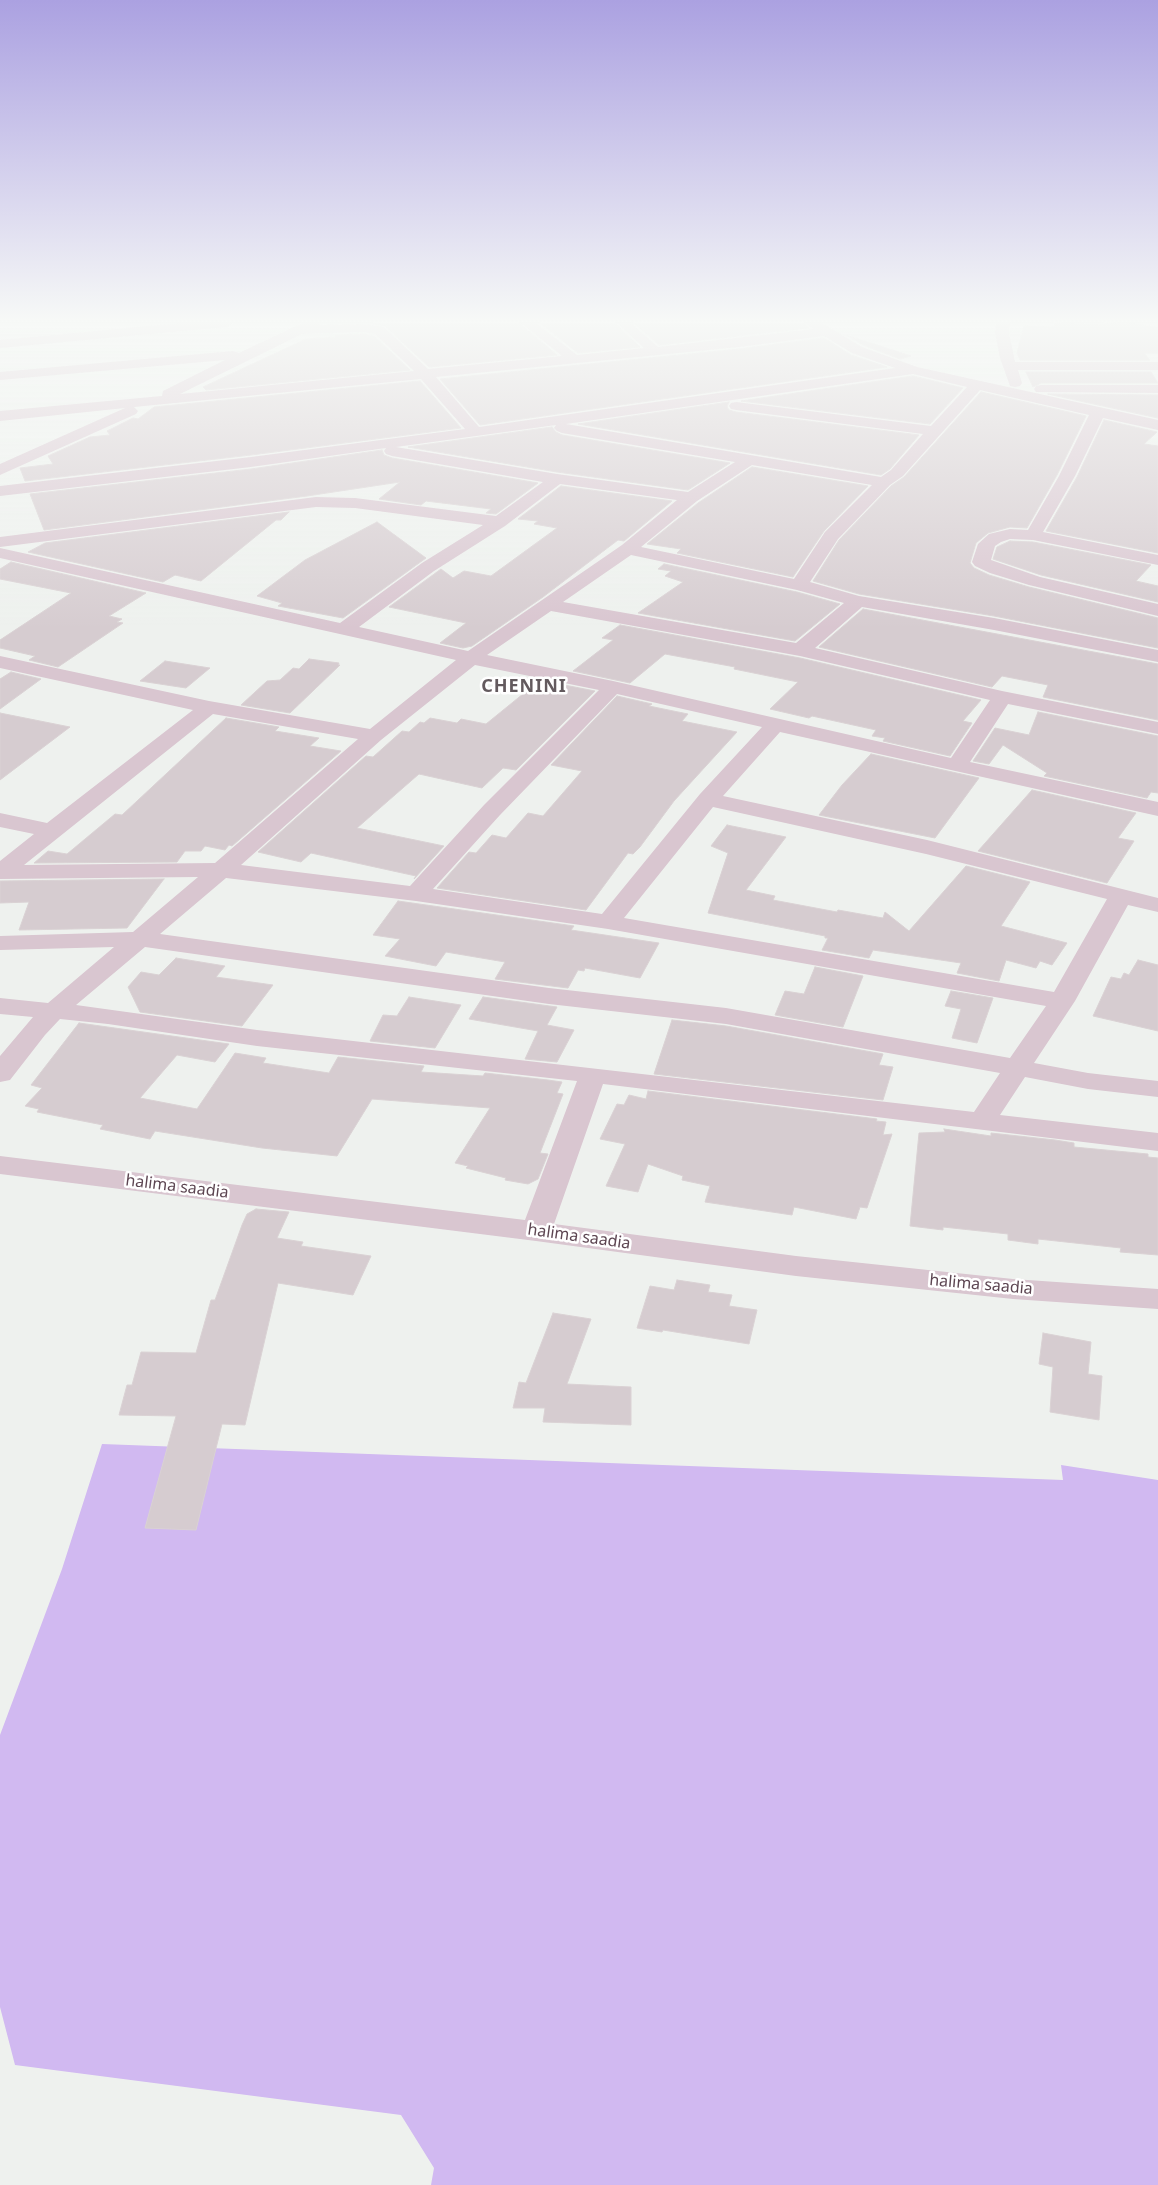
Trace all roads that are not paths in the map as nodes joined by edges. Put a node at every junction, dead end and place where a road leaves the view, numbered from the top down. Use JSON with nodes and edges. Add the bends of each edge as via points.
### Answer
{"nodes":[{"id":1,"x":98,"y":425,"type":"edge"},
{"id":2,"x":470,"y":425,"type":"edge"},
{"id":3,"x":528,"y":425,"type":"edge"},
{"id":4,"x":542,"y":425,"type":"edge"},
{"id":5,"x":885,"y":425,"type":"edge"},
{"id":6,"x":939,"y":425,"type":"edge"},
{"id":7,"x":1093,"y":425,"type":"edge"},
{"id":8,"x":475,"y":431,"type":"junction"},
{"id":9,"x":933,"y":431,"type":"junction"},
{"id":10,"x":368,"y":446,"type":"junction"},
{"id":11,"x":19,"y":460,"type":"junction"},
{"id":12,"x":748,"y":460,"type":"junction"},
{"id":13,"x":0,"y":461,"type":"edge"},
{"id":14,"x":0,"y":470,"type":"edge"},
{"id":15,"x":557,"y":479,"type":"junction"},
{"id":16,"x":884,"y":482,"type":"junction"},
{"id":17,"x":0,"y":491,"type":"edge"},
{"id":18,"x":690,"y":497,"type":"junction"},
{"id":19,"x":499,"y":522,"type":"junction"},
{"id":20,"x":1033,"y":535,"type":"junction"},
{"id":21,"x":0,"y":542,"type":"edge"},
{"id":22,"x":628,"y":549,"type":"junction"},
{"id":23,"x":0,"y":553,"type":"edge"},
{"id":24,"x":1158,"y":560,"type":"edge"},
{"id":25,"x":799,"y":585,"type":"junction"},
{"id":26,"x":858,"y":601,"type":"junction"},
{"id":27,"x":548,"y":605,"type":"junction"},
{"id":28,"x":1158,"y":610,"type":"edge"},
{"id":29,"x":344,"y":629,"type":"junction"},
{"id":30,"x":800,"y":650,"type":"junction"},
{"id":31,"x":1158,"y":656,"type":"edge"},
{"id":32,"x":471,"y":658,"type":"junction"},
{"id":33,"x":0,"y":662,"type":"edge"},
{"id":34,"x":613,"y":687,"type":"junction"},
{"id":35,"x":1002,"y":697,"type":"junction"},
{"id":36,"x":209,"y":707,"type":"junction"},
{"id":37,"x":775,"y":725,"type":"junction"},
{"id":38,"x":1158,"y":728,"type":"edge"},
{"id":39,"x":374,"y":736,"type":"junction"},
{"id":40,"x":957,"y":765,"type":"junction"},
{"id":41,"x":708,"y":799,"type":"junction"},
{"id":42,"x":1158,"y":810,"type":"edge"},
{"id":43,"x":0,"y":820,"type":"edge"},
{"id":44,"x":51,"y":831,"type":"junction"},
{"id":45,"x":222,"y":870,"type":"junction"},
{"id":46,"x":0,"y":872,"type":"edge"},
{"id":47,"x":416,"y":894,"type":"junction"},
{"id":48,"x":1121,"y":896,"type":"junction"},
{"id":49,"x":1158,"y":905,"type":"edge"},
{"id":50,"x":608,"y":922,"type":"junction"},
{"id":51,"x":142,"y":939,"type":"junction"},
{"id":52,"x":0,"y":943,"type":"edge"},
{"id":53,"x":1062,"y":1000,"type":"junction"},
{"id":54,"x":0,"y":1006,"type":"edge"},
{"id":55,"x":54,"y":1012,"type":"junction"},
{"id":56,"x":1017,"y":1068,"type":"junction"},
{"id":57,"x":0,"y":1074,"type":"edge"},
{"id":58,"x":593,"y":1075,"type":"junction"},
{"id":59,"x":1158,"y":1089,"type":"edge"},
{"id":60,"x":981,"y":1122,"type":"junction"},
{"id":61,"x":1158,"y":1142,"type":"edge"},
{"id":62,"x":0,"y":1165,"type":"edge"},
{"id":63,"x":536,"y":1230,"type":"junction"},
{"id":64,"x":1158,"y":1299,"type":"edge"}],
"edges":[{"from":1,"to":11,"type":"street"},
{"from":2,"to":8,"type":"street"},
{"from":3,"to":8,"type":"street"},
{"from":4,"to":12,"type":"street"},
{"from":5,"to":9,"type":"street"},
{"from":6,"to":9,"type":"street"},
{"from":7,"to":20,"type":"street"},
{"from":8,"to":10,"type":"street"},
{"from":9,"to":16,"type":"street","via":[[897,474]]},
{"from":10,"to":15,"type":"street"},
{"from":10,"to":17,"type":"street"},
{"from":11,"to":13,"type":"street"},
{"from":11,"to":14,"type":"street"},
{"from":12,"to":16,"type":"street"},
{"from":12,"to":18,"type":"street"},
{"from":15,"to":18,"type":"street"},
{"from":15,"to":19,"type":"street"},
{"from":16,"to":25,"type":"street","via":[[831,536]]},
{"from":18,"to":22,"type":"street"},
{"from":19,"to":21,"type":"street","via":[[355,503],[316,502]]},
{"from":19,"to":29,"type":"street","via":[[428,567]]},
{"from":20,"to":24,"type":"street"},
{"from":20,"to":28,"type":"street","via":[[1010,534],[995,538],[987,544],[980,562],[1036,581]]},
{"from":22,"to":25,"type":"street"},
{"from":22,"to":27,"type":"street"},
{"from":23,"to":29,"type":"street"},
{"from":25,"to":26,"type":"street"},
{"from":26,"to":30,"type":"street"},
{"from":26,"to":31,"type":"street"},
{"from":27,"to":30,"type":"street"},
{"from":27,"to":32,"type":"street"},
{"from":29,"to":32,"type":"street"},
{"from":30,"to":35,"type":"street"},
{"from":32,"to":34,"type":"street"},
{"from":32,"to":39,"type":"street"},
{"from":33,"to":36,"type":"street"},
{"from":34,"to":37,"type":"street"},
{"from":34,"to":47,"type":"street","via":[[492,810]]},
{"from":35,"to":38,"type":"street"},
{"from":35,"to":40,"type":"street"},
{"from":36,"to":39,"type":"street"},
{"from":36,"to":44,"type":"street"},
{"from":37,"to":40,"type":"street"},
{"from":37,"to":41,"type":"street"},
{"from":39,"to":45,"type":"street"},
{"from":40,"to":42,"type":"street"},
{"from":41,"to":48,"type":"street","via":[[927,847]]},
{"from":41,"to":50,"type":"street"},
{"from":43,"to":44,"type":"street"},
{"from":44,"to":46,"type":"street"},
{"from":45,"to":46,"type":"street"},
{"from":45,"to":47,"type":"street"},
{"from":45,"to":51,"type":"street"},
{"from":47,"to":50,"type":"street"},
{"from":48,"to":49,"type":"street"},
{"from":48,"to":53,"type":"street"},
{"from":50,"to":53,"type":"street"},
{"from":51,"to":52,"type":"street"},
{"from":51,"to":55,"type":"street"},
{"from":51,"to":56,"type":"street","via":[[549,996],[726,1016]]},
{"from":53,"to":56,"type":"street"},
{"from":54,"to":55,"type":"street"},
{"from":55,"to":57,"type":"street"},
{"from":55,"to":58,"type":"street"},
{"from":56,"to":59,"type":"street"},
{"from":56,"to":60,"type":"street"},
{"from":58,"to":60,"type":"street"},
{"from":58,"to":63,"type":"street"},
{"from":60,"to":61,"type":"street"},
{"from":62,"to":63,"type":"street","name":"halima saadia"},
{"from":63,"to":64,"type":"street","name":"halima saadia","via":[[796,1266],[1013,1289]]}]}
